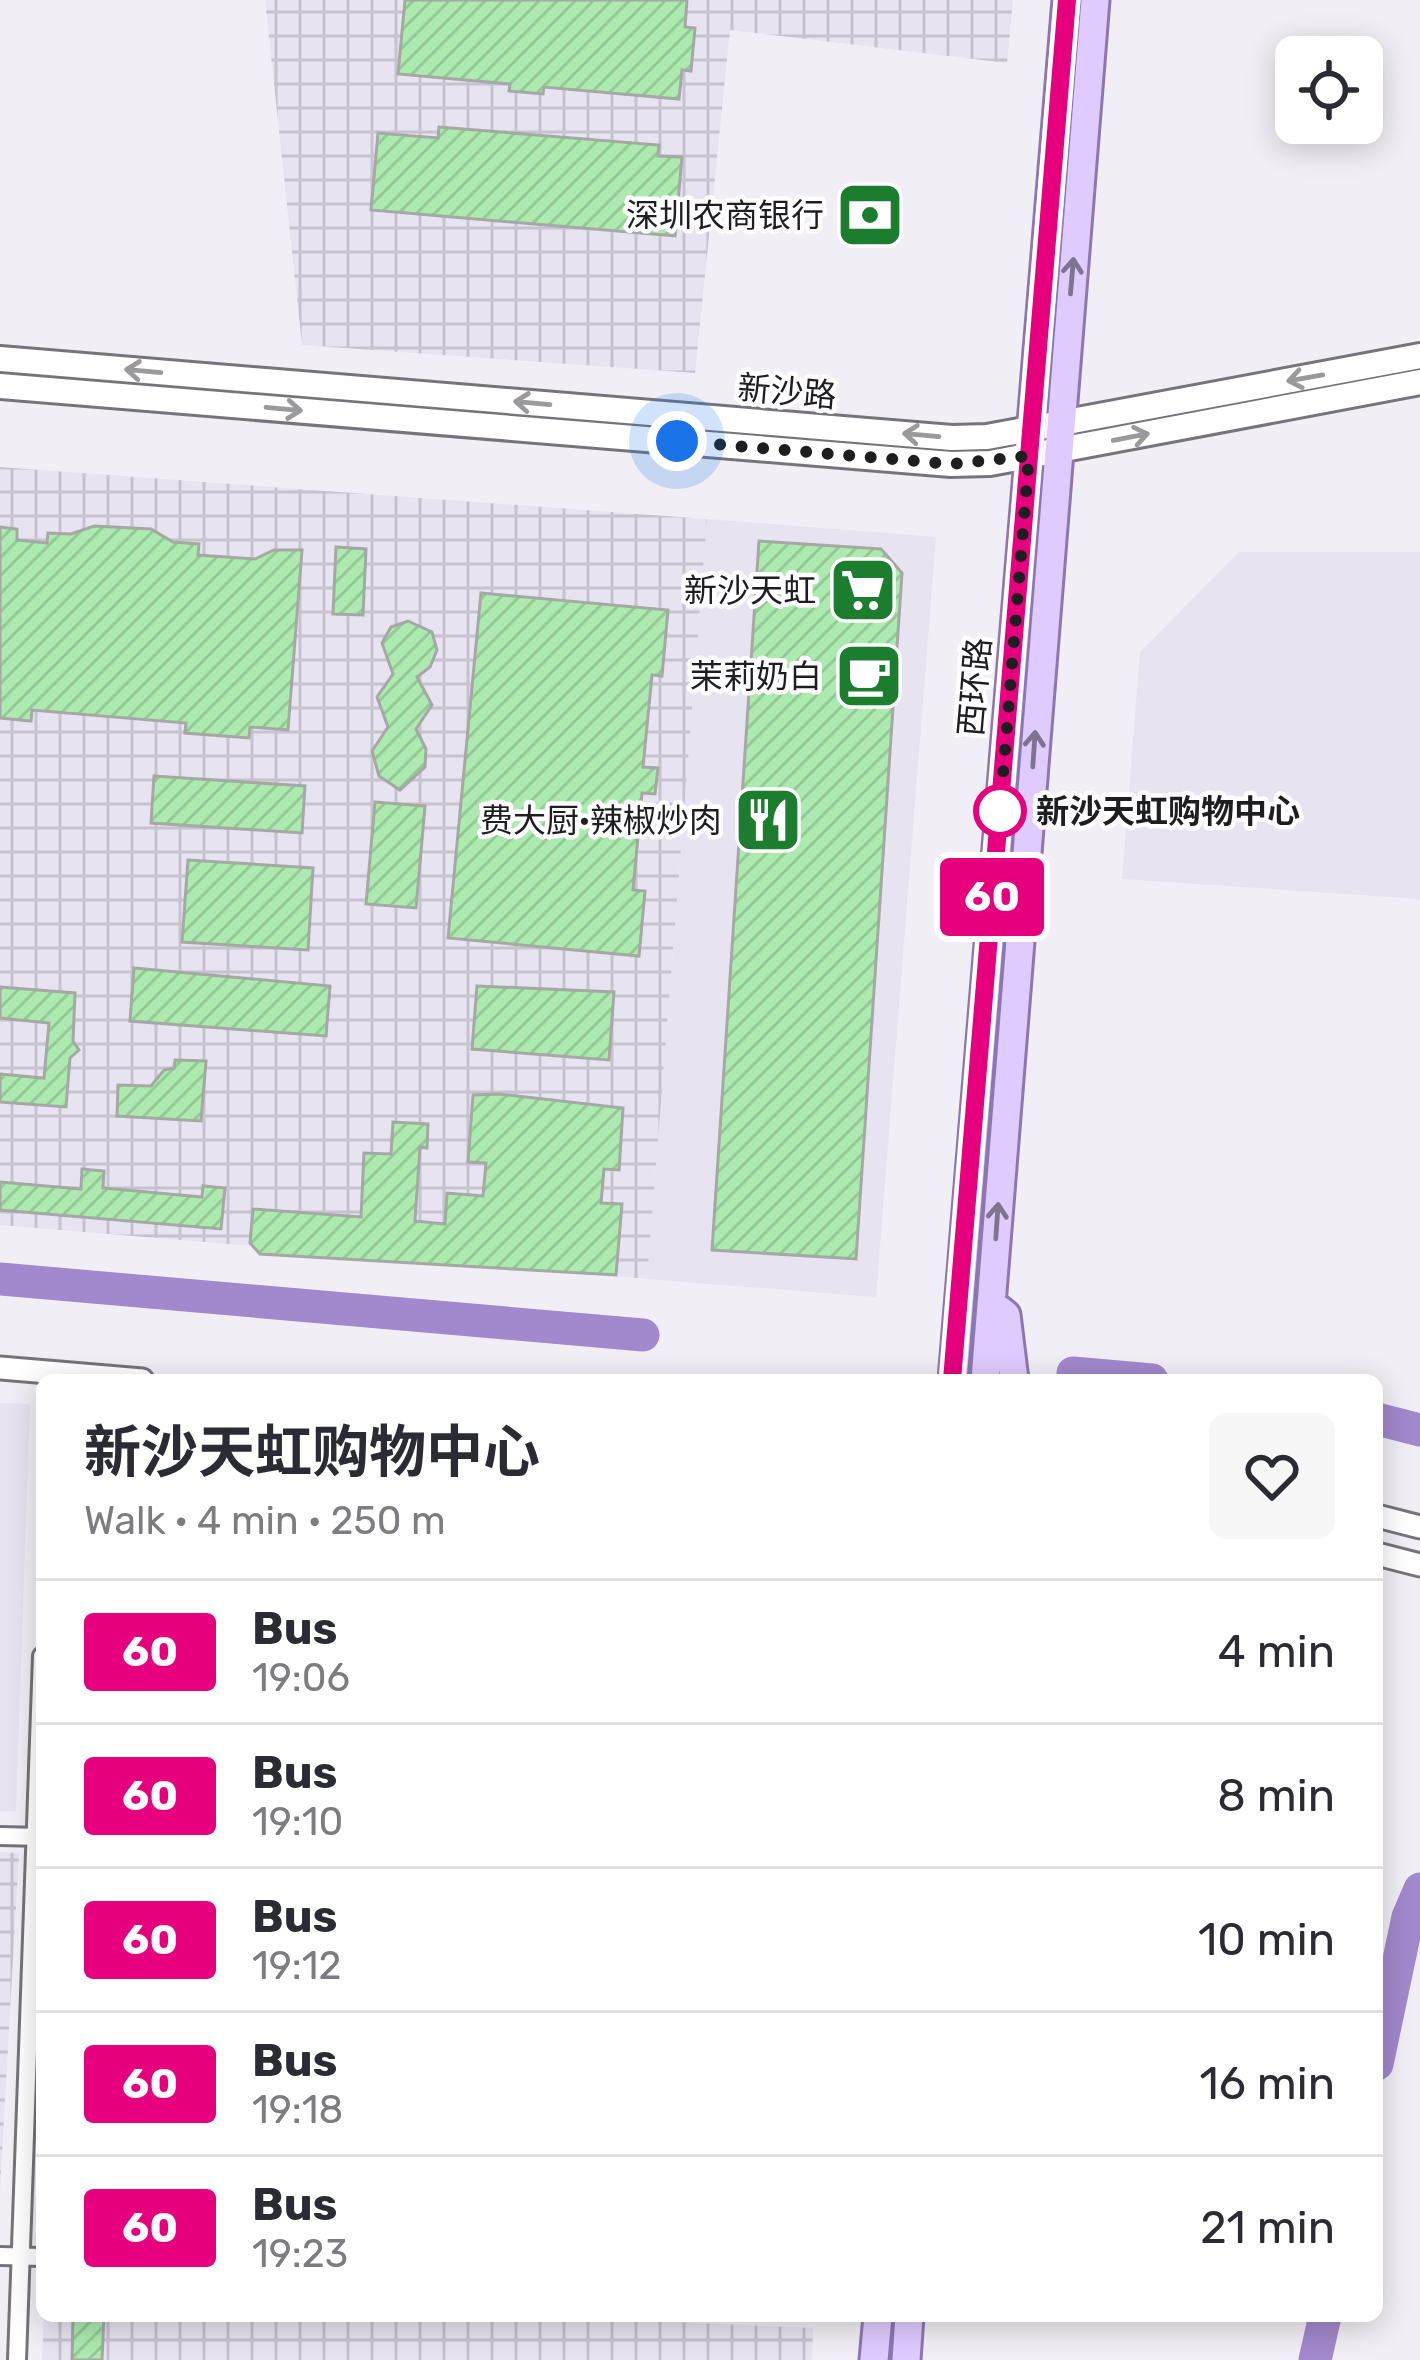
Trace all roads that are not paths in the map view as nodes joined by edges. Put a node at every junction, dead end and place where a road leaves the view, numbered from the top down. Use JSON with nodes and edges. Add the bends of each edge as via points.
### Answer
{"nodes":[{"id":1,"x":1067,"y":0,"type":"edge"},
{"id":2,"x":1095,"y":0,"type":"edge"},
{"id":3,"x":1420,"y":356,"type":"edge"},
{"id":4,"x":0,"y":359,"type":"edge"},
{"id":5,"x":1420,"y":382,"type":"edge"},
{"id":6,"x":0,"y":386,"type":"edge"},
{"id":7,"x":1044,"y":440,"type":"junction"},
{"id":8,"x":991,"y":1302,"type":"junction"},
{"id":9,"x":0,"y":1368,"type":"edge"},
{"id":10,"x":39,"y":1374,"type":"edge"},
{"id":11,"x":953,"y":1374,"type":"edge"},
{"id":12,"x":986,"y":1374,"type":"edge"},
{"id":13,"x":1013,"y":1374,"type":"edge"},
{"id":14,"x":1383,"y":1518,"type":"edge"},
{"id":15,"x":1420,"y":1527,"type":"edge"},
{"id":16,"x":1383,"y":1556,"type":"edge"},
{"id":17,"x":1420,"y":1565,"type":"edge"},
{"id":18,"x":0,"y":1836,"type":"edge"},
{"id":19,"x":36,"y":1837,"type":"edge"},
{"id":20,"x":36,"y":1907,"type":"edge"},
{"id":21,"x":0,"y":2255,"type":"edge"},
{"id":22,"x":21,"y":2256,"type":"junction"},
{"id":23,"x":36,"y":2257,"type":"edge"},
{"id":24,"x":877,"y":2322,"type":"edge"},
{"id":25,"x":908,"y":2322,"type":"edge"},
{"id":26,"x":17,"y":2360,"type":"edge"},
{"id":27,"x":874,"y":2360,"type":"edge"},
{"id":28,"x":905,"y":2360,"type":"edge"}],
"edges":[{"from":1,"to":7,"type":"main road","name":"西环路"},
{"from":7,"to":2,"type":"main road","name":"西环路","one_way":true},
{"from":3,"to":7,"type":"main road","name":"新沙路","one_way":true},
{"from":7,"to":4,"type":"main road","name":"新沙路","one_way":true},
{"from":7,"to":5,"type":"main road","name":"新沙路","one_way":true},
{"from":6,"to":7,"type":"main road","name":"新沙路","one_way":true,"via":[[951,464]]},
{"from":8,"to":7,"type":"main road","name":"西环路","one_way":true},
{"from":7,"to":11,"type":"main road","name":"西环路"},
{"from":8,"to":12,"type":"main road","name":"西环路"},
{"from":8,"to":13,"type":"main road","via":[[1006,1315]]},
{"from":9,"to":10,"type":"street"},
{"from":14,"to":15,"type":"street"},
{"from":16,"to":17,"type":"street"},
{"from":18,"to":19,"type":"street"},
{"from":20,"to":22,"type":"street"},
{"from":21,"to":22,"type":"street"},
{"from":22,"to":23,"type":"street"},
{"from":22,"to":26,"type":"street"},
{"from":24,"to":27,"type":"main road"},
{"from":25,"to":28,"type":"main road"}]}
